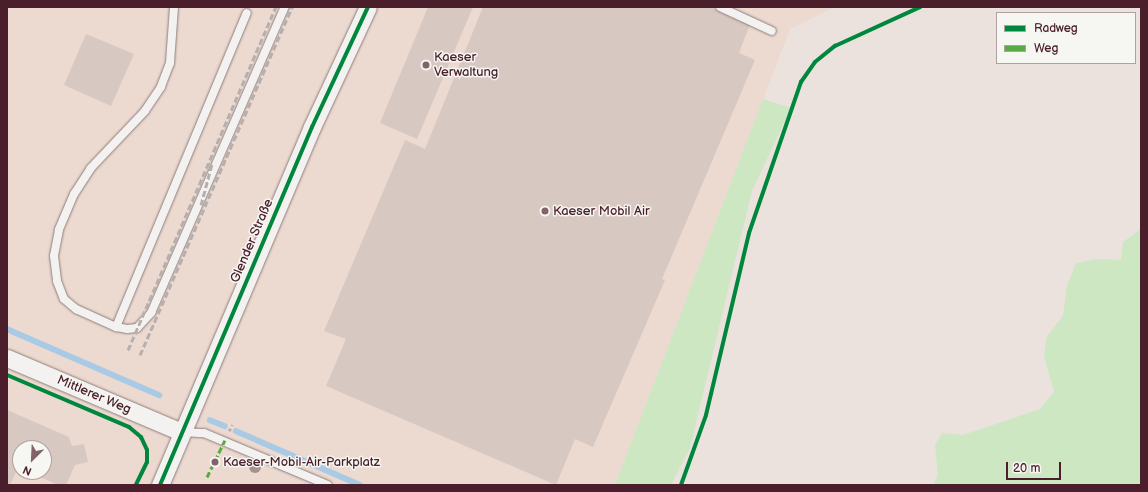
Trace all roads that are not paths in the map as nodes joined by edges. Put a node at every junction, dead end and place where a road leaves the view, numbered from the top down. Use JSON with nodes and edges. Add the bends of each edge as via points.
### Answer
{"nodes":[{"id":1,"x":174,"y":7,"type":"edge"},
{"id":2,"x":285,"y":7,"type":"edge"},
{"id":3,"x":368,"y":7,"type":"edge"},
{"id":4,"x":720,"y":7,"type":"edge"},
{"id":5,"x":247,"y":13,"type":"dead end"},
{"id":6,"x":772,"y":31,"type":"dead end"},
{"id":7,"x":116,"y":327,"type":"junction"},
{"id":8,"x":7,"y":358,"type":"edge"},
{"id":9,"x":181,"y":432,"type":"junction"},
{"id":10,"x":160,"y":485,"type":"edge"},
{"id":11,"x":328,"y":485,"type":"edge"}],
"edges":[{"from":1,"to":7,"type":"lane","via":[[170,63],[161,87],[145,111],[92,168],[74,194],[59,230],[55,250],[57,281],[64,299],[76,309]]},
{"from":2,"to":7,"type":"lane","via":[[151,314],[137,328]]},
{"from":3,"to":9,"type":"street","name":"Glender Straße","via":[[337,72]]},
{"from":4,"to":6,"type":"lane"},
{"from":5,"to":7,"type":"lane"},
{"from":8,"to":9,"type":"street","name":"Mittlerer Weg"},
{"from":9,"to":10,"type":"street","name":"Glender Straße"},
{"from":9,"to":11,"type":"lane","via":[[204,433]]}]}
